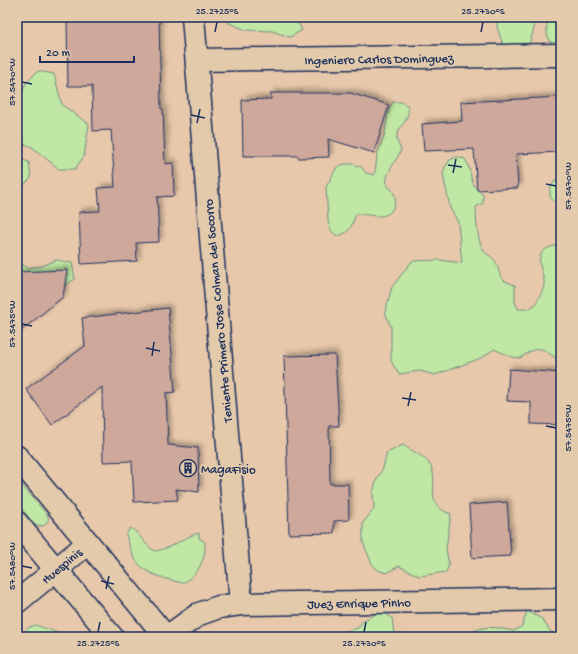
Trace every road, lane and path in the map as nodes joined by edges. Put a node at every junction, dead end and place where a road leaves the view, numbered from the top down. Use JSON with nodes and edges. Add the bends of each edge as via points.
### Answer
{"nodes":[{"id":1,"x":193,"y":17,"type":"edge"},
{"id":2,"x":561,"y":55,"type":"edge"},
{"id":3,"x":197,"y":60,"type":"junction"},
{"id":4,"x":17,"y":457,"type":"edge"},
{"id":5,"x":17,"y":523,"type":"edge"},
{"id":6,"x":88,"y":543,"type":"junction"},
{"id":7,"x":56,"y":568,"type":"junction"},
{"id":8,"x":561,"y":599,"type":"edge"},
{"id":9,"x":17,"y":602,"type":"edge"},
{"id":10,"x":241,"y":604,"type":"junction"},
{"id":11,"x":112,"y":637,"type":"edge"},
{"id":12,"x":166,"y":637,"type":"edge"}],
"edges":[{"from":1,"to":3,"type":"street","name":"Teniente Primero Jose Colman del Socorro"},
{"from":2,"to":3,"type":"street","name":"Ingeniero Carlos Dominguez"},
{"from":3,"to":10,"type":"street","name":"Teniente Primero Jose Colman del Socorro"},
{"from":4,"to":6,"type":"street"},
{"from":5,"to":7,"type":"street"},
{"from":6,"to":7,"type":"street","name":"Huespinis"},
{"from":6,"to":12,"type":"street"},
{"from":7,"to":9,"type":"street","name":"Huespinis"},
{"from":7,"to":11,"type":"street"},
{"from":8,"to":10,"type":"street","name":"Juez Enrique Pinho"},
{"from":10,"to":12,"type":"street","name":"Juez Enrique Pinho","via":[[219,607],[199,614]]}]}
